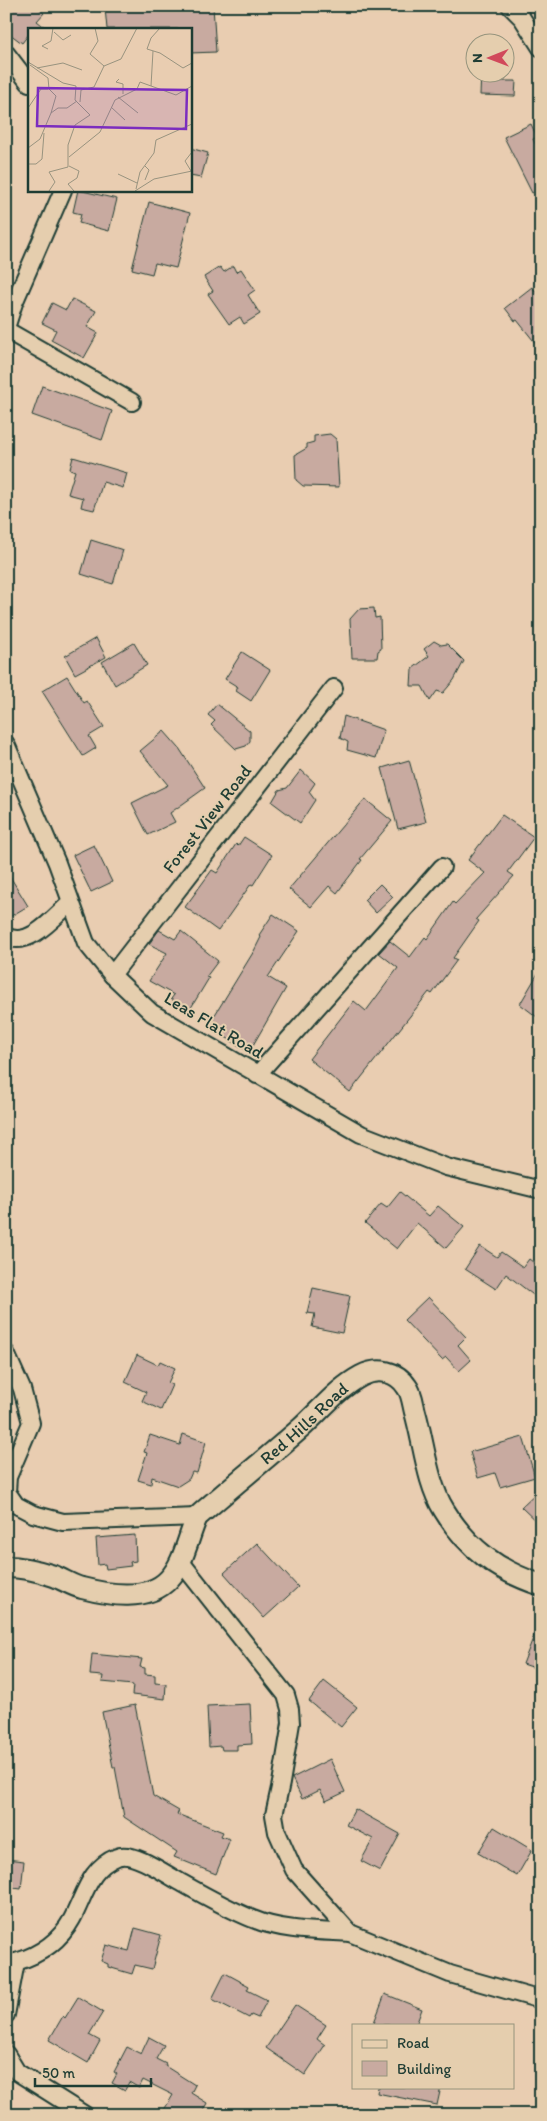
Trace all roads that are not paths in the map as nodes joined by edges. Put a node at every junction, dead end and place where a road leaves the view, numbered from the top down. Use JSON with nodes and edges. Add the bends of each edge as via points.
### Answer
{"nodes":[{"id":1,"x":510,"y":6,"type":"edge"},
{"id":2,"x":541,"y":48,"type":"edge"},
{"id":3,"x":6,"y":53,"type":"edge"},
{"id":4,"x":28,"y":82,"type":"edge"},
{"id":5,"x":63,"y":191,"type":"edge"},
{"id":6,"x":10,"y":302,"type":"edge"},
{"id":7,"x":6,"y":329,"type":"edge"},
{"id":8,"x":132,"y":402,"type":"dead end"},
{"id":9,"x":334,"y":688,"type":"dead end"},
{"id":10,"x":6,"y":744,"type":"edge"},
{"id":11,"x":442,"y":867,"type":"dead end"},
{"id":12,"x":70,"y":903,"type":"junction"},
{"id":13,"x":6,"y":936,"type":"edge"},
{"id":14,"x":112,"y":974,"type":"junction"},
{"id":15,"x":258,"y":1075,"type":"junction"},
{"id":16,"x":541,"y":1190,"type":"edge"},
{"id":17,"x":6,"y":1353,"type":"edge"},
{"id":18,"x":197,"y":1517,"type":"junction"},
{"id":19,"x":180,"y":1562,"type":"junction"},
{"id":20,"x":6,"y":1567,"type":"edge"},
{"id":21,"x":541,"y":1585,"type":"edge"},
{"id":22,"x":350,"y":1933,"type":"junction"},
{"id":23,"x":11,"y":1960,"type":"edge"},
{"id":24,"x":541,"y":2000,"type":"edge"},
{"id":25,"x":6,"y":2015,"type":"edge"},
{"id":26,"x":6,"y":2054,"type":"edge"},
{"id":27,"x":86,"y":2115,"type":"edge"}],
"edges":[{"from":1,"to":2,"type":"street","via":[[522,18]]},
{"from":3,"to":4,"type":"street"},
{"from":5,"to":6,"type":"street"},
{"from":6,"to":7,"type":"street"},
{"from":7,"to":8,"type":"street"},
{"from":9,"to":14,"type":"street","name":"Forest View Road"},
{"from":10,"to":12,"type":"street","name":"Leas Flat Road","via":[[57,863]]},
{"from":11,"to":15,"type":"street"},
{"from":12,"to":13,"type":"street","via":[[36,932],[23,938]]},
{"from":12,"to":14,"type":"street","name":"Leas Flat Road","via":[[86,943]]},
{"from":14,"to":15,"type":"street","name":"Leas Flat Road","via":[[152,1013]]},
{"from":15,"to":16,"type":"street","name":"Leas Flat Road","via":[[361,1134],[446,1167]]},
{"from":17,"to":18,"type":"street","via":[[22,1389],[31,1422],[8,1478],[7,1492],[16,1505],[33,1514],[64,1522]]},
{"from":18,"to":19,"type":"main road","name":"Red Hills Road"},
{"from":18,"to":21,"type":"main road","name":"Red Hills Road","via":[[302,1427],[327,1401],[361,1376],[379,1370],[395,1374],[408,1387],[428,1470],[443,1509],[465,1541],[494,1564]]},
{"from":19,"to":20,"type":"main road","name":"Red Hills Road","via":[[170,1579],[158,1588],[145,1593],[118,1594],[81,1588],[21,1567]]},
{"from":19,"to":22,"type":"street","via":[[286,1695],[291,1723],[274,1815],[277,1832],[294,1870]]},
{"from":22,"to":23,"type":"street","via":[[306,1931],[254,1920],[135,1857],[119,1856],[93,1873],[71,1921],[50,1945],[34,1957]]},
{"from":22,"to":24,"type":"street","via":[[450,1974]]},
{"from":23,"to":25,"type":"street"},
{"from":26,"to":27,"type":"street","via":[[17,2072]]}]}
